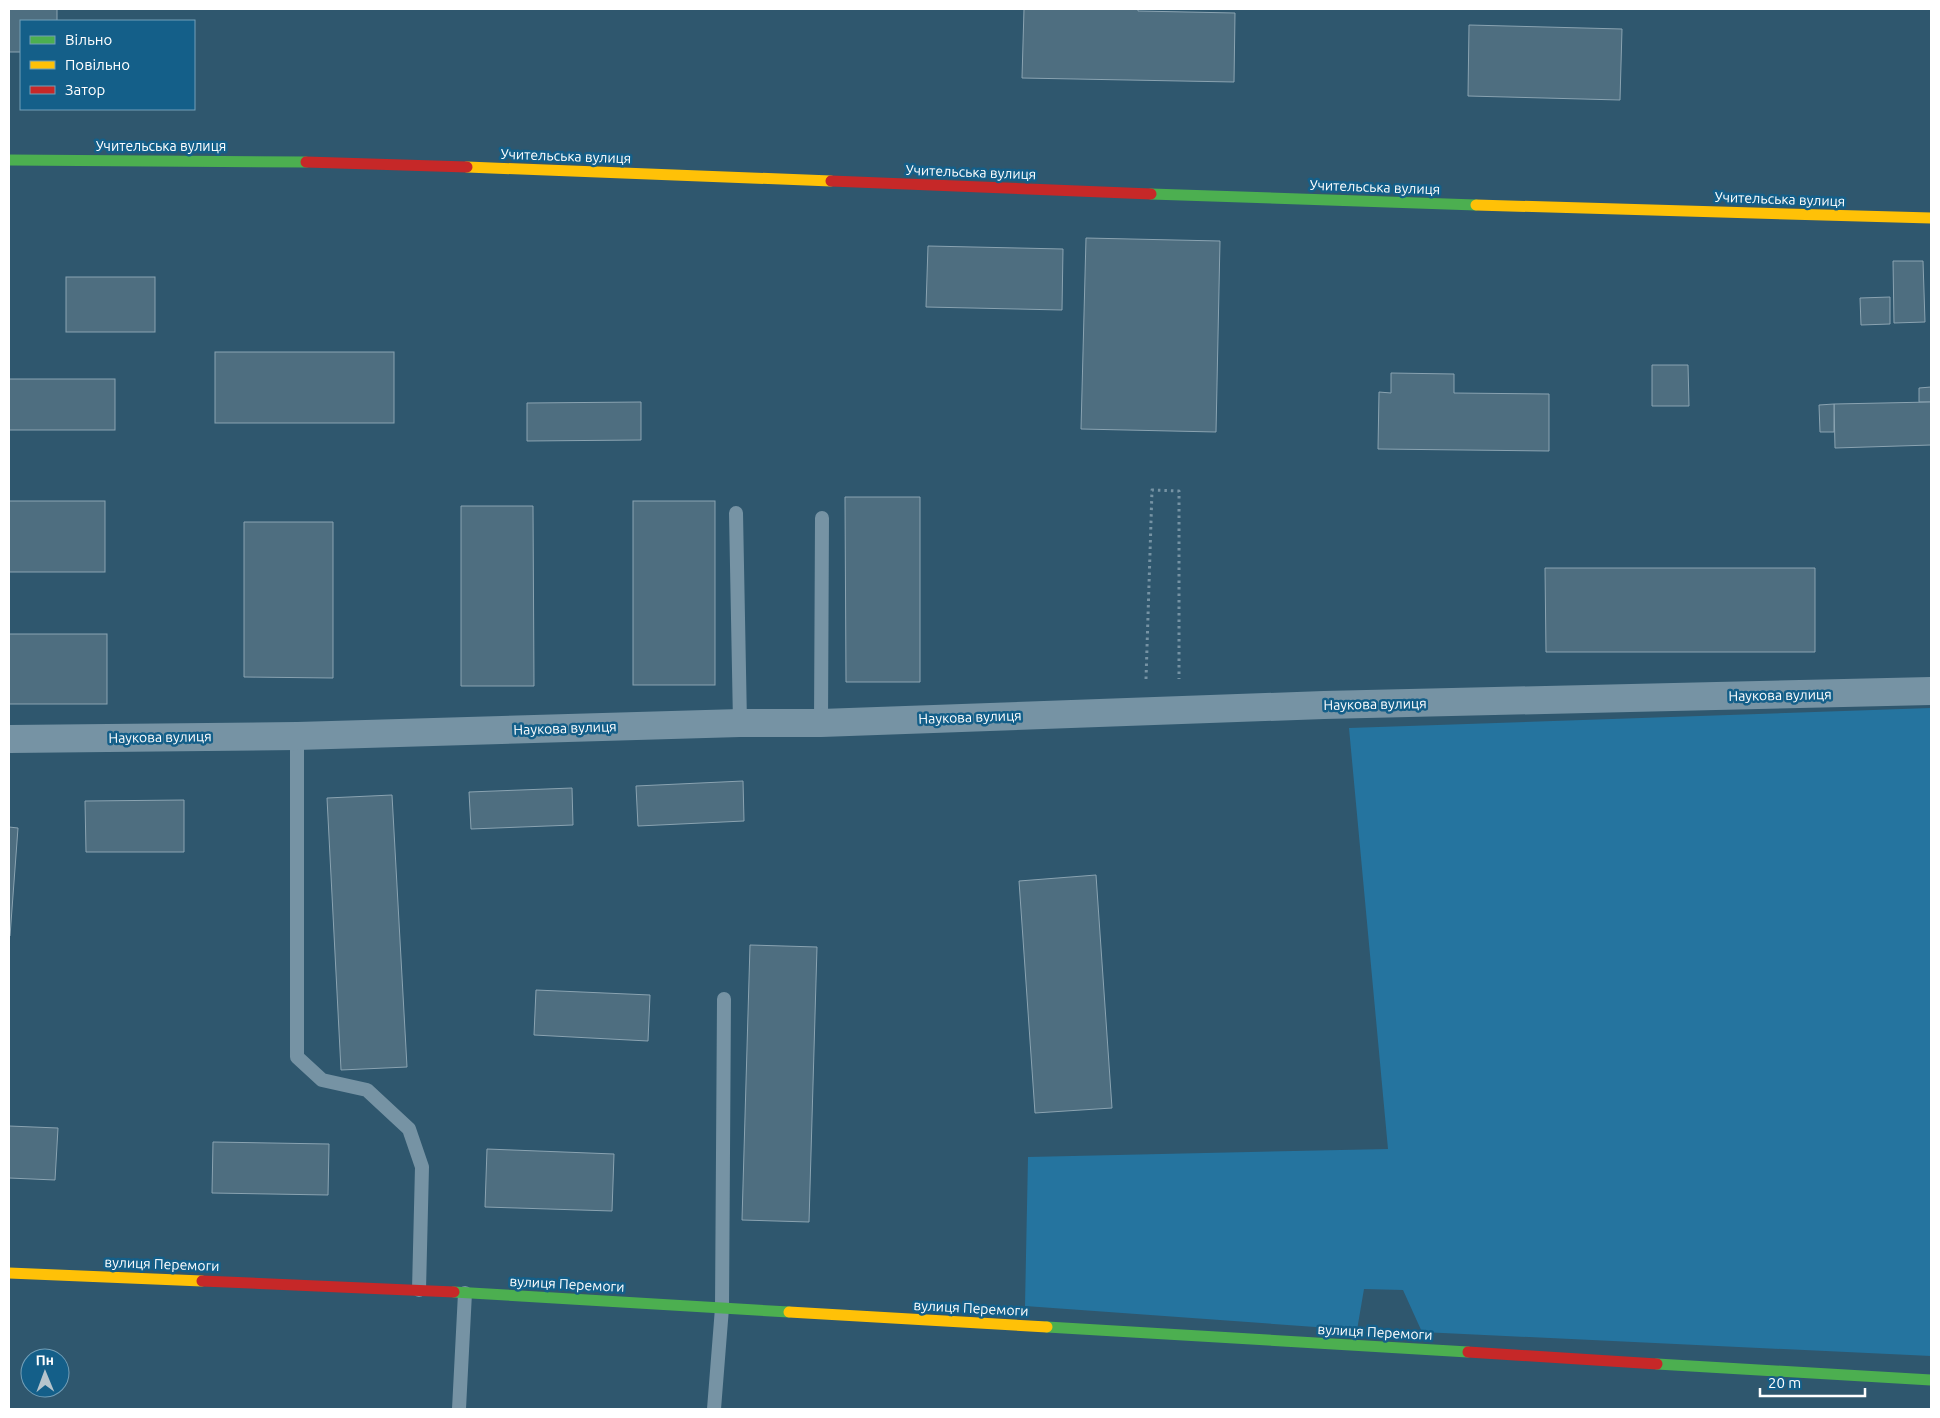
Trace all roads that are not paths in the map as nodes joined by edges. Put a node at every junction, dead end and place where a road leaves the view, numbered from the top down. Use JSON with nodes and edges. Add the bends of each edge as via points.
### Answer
{"nodes":[{"id":1,"x":9,"y":160,"type":"edge"},
{"id":2,"x":1931,"y":218,"type":"edge"},
{"id":3,"x":736,"y":513,"type":"dead end"},
{"id":4,"x":822,"y":518,"type":"dead end"},
{"id":5,"x":1931,"y":691,"type":"edge"},
{"id":6,"x":740,"y":723,"type":"junction"},
{"id":7,"x":821,"y":723,"type":"junction"},
{"id":8,"x":296,"y":736,"type":"junction"},
{"id":9,"x":9,"y":739,"type":"edge"},
{"id":10,"x":724,"y":999,"type":"dead end"},
{"id":11,"x":9,"y":1273,"type":"edge"},
{"id":12,"x":419,"y":1290,"type":"junction"},
{"id":13,"x":465,"y":1293,"type":"junction"},
{"id":14,"x":722,"y":1308,"type":"junction"},
{"id":15,"x":1931,"y":1380,"type":"edge"},
{"id":16,"x":459,"y":1409,"type":"edge"},
{"id":17,"x":714,"y":1409,"type":"edge"}],
"edges":[{"from":1,"to":2,"type":"street","name":"Учительська вулиця","via":[[343,162],[1219,197]]},
{"from":3,"to":6,"type":"lane"},
{"from":4,"to":7,"type":"lane"},
{"from":5,"to":7,"type":"street","name":"Наукова вулиця","via":[[1179,710]]},
{"from":6,"to":7,"type":"street","name":"Наукова вулиця"},
{"from":6,"to":8,"type":"street","name":"Наукова вулиця"},
{"from":8,"to":9,"type":"street","name":"Наукова вулиця"},
{"from":8,"to":12,"type":"lane","via":[[297,1057],[322,1080],[367,1090],[409,1129],[422,1167]]},
{"from":10,"to":14,"type":"lane"},
{"from":11,"to":12,"type":"street","name":"вулиця Перемоги"},
{"from":12,"to":13,"type":"street","name":"вулиця Перемоги"},
{"from":13,"to":14,"type":"street","name":"вулиця Перемоги"},
{"from":13,"to":16,"type":"lane"},
{"from":14,"to":15,"type":"street","name":"вулиця Перемоги"},
{"from":14,"to":17,"type":"lane"}]}
